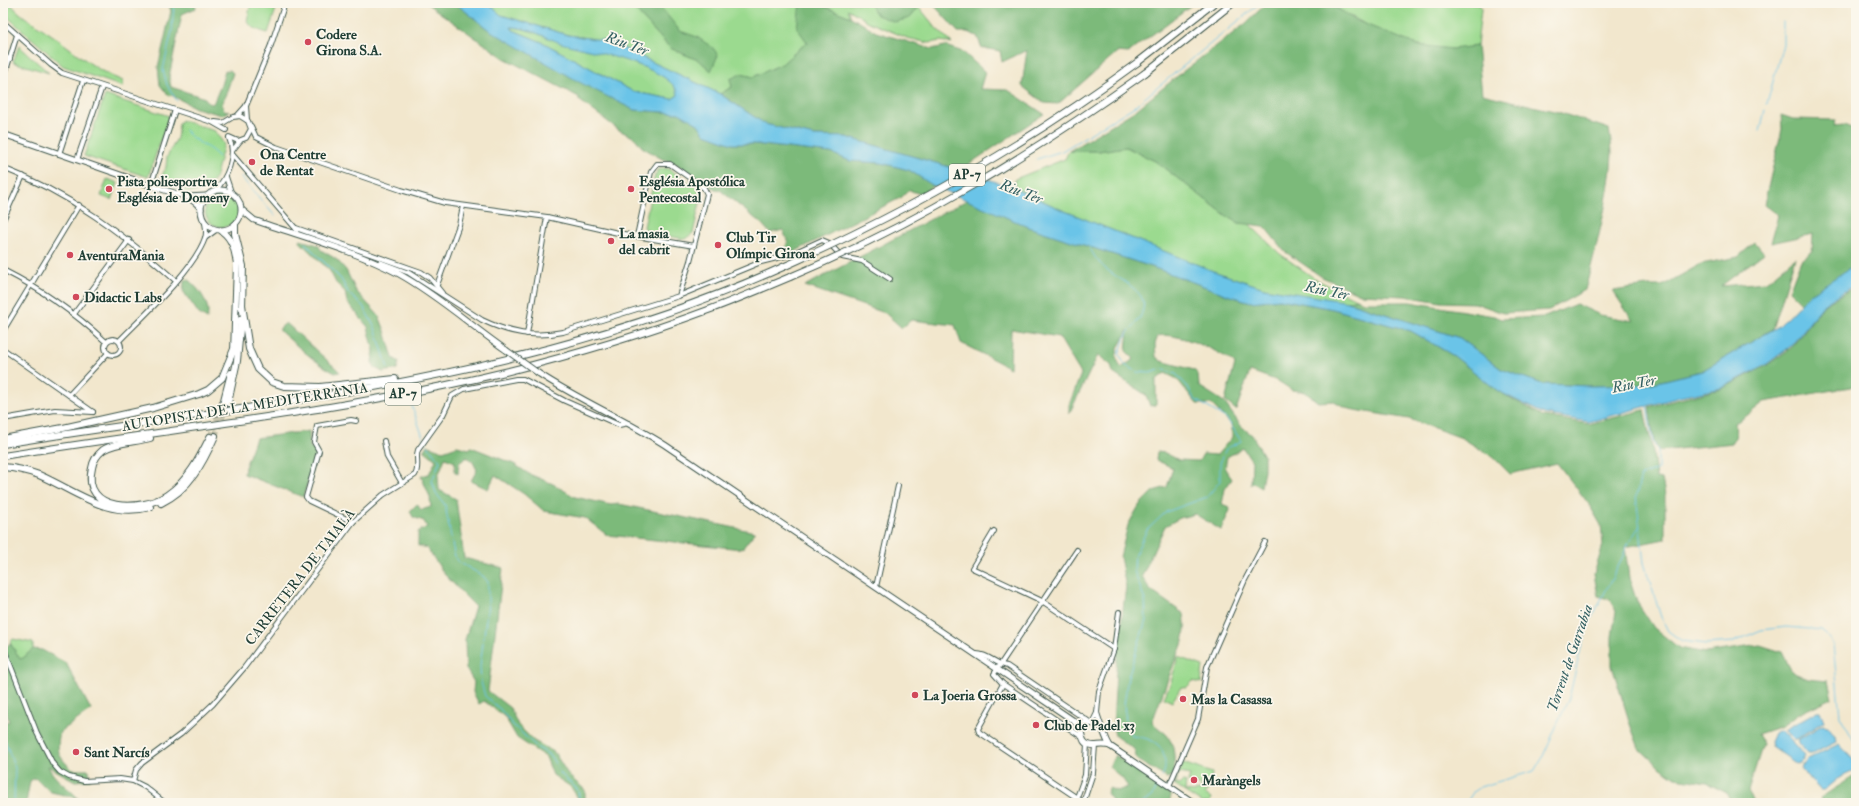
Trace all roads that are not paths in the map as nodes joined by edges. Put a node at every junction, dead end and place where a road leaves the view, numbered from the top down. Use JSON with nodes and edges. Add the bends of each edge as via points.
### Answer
{"nodes":[{"id":1,"x":285,"y":3,"type":"edge"},
{"id":2,"x":1214,"y":3,"type":"edge"},
{"id":3,"x":1233,"y":3,"type":"edge"},
{"id":4,"x":3,"y":22,"type":"edge"},
{"id":5,"x":18,"y":35,"type":"junction"},
{"id":6,"x":3,"y":57,"type":"edge"},
{"id":7,"x":10,"y":59,"type":"junction"},
{"id":8,"x":3,"y":80,"type":"edge"},
{"id":9,"x":83,"y":81,"type":"junction"},
{"id":10,"x":102,"y":87,"type":"junction"},
{"id":11,"x":246,"y":106,"type":"junction"},
{"id":12,"x":175,"y":110,"type":"junction"},
{"id":13,"x":237,"y":116,"type":"junction"},
{"id":14,"x":229,"y":120,"type":"junction"},
{"id":15,"x":247,"y":120,"type":"junction"},
{"id":16,"x":212,"y":122,"type":"junction"},
{"id":17,"x":251,"y":126,"type":"junction"},
{"id":18,"x":226,"y":130,"type":"junction"},
{"id":19,"x":3,"y":134,"type":"edge"},
{"id":20,"x":229,"y":137,"type":"junction"},
{"id":21,"x":256,"y":137,"type":"junction"},
{"id":22,"x":246,"y":138,"type":"junction"},
{"id":23,"x":240,"y":141,"type":"junction"},
{"id":24,"x":232,"y":152,"type":"junction"},
{"id":25,"x":59,"y":154,"type":"junction"},
{"id":26,"x":77,"y":160,"type":"junction"},
{"id":27,"x":3,"y":168,"type":"edge"},
{"id":28,"x":23,"y":176,"type":"junction"},
{"id":29,"x":226,"y":177,"type":"junction"},
{"id":30,"x":150,"y":185,"type":"junction"},
{"id":31,"x":215,"y":191,"type":"junction"},
{"id":32,"x":231,"y":192,"type":"junction"},
{"id":33,"x":206,"y":196,"type":"junction"},
{"id":34,"x":187,"y":197,"type":"junction"},
{"id":35,"x":78,"y":205,"type":"junction"},
{"id":36,"x":463,"y":206,"type":"junction"},
{"id":37,"x":201,"y":209,"type":"junction"},
{"id":38,"x":242,"y":210,"type":"junction"},
{"id":39,"x":547,"y":217,"type":"junction"},
{"id":40,"x":3,"y":220,"type":"edge"},
{"id":41,"x":254,"y":220,"type":"junction"},
{"id":42,"x":205,"y":223,"type":"junction"},
{"id":43,"x":236,"y":224,"type":"junction"},
{"id":44,"x":296,"y":228,"type":"junction"},
{"id":45,"x":219,"y":230,"type":"junction"},
{"id":46,"x":637,"y":236,"type":"junction"},
{"id":47,"x":302,"y":237,"type":"junction"},
{"id":48,"x":205,"y":238,"type":"junction"},
{"id":49,"x":130,"y":240,"type":"junction"},
{"id":50,"x":694,"y":246,"type":"junction"},
{"id":51,"x":364,"y":259,"type":"junction"},
{"id":52,"x":3,"y":270,"type":"edge"},
{"id":53,"x":890,"y":279,"type":"dead end"},
{"id":54,"x":176,"y":281,"type":"junction"},
{"id":55,"x":30,"y":285,"type":"junction"},
{"id":56,"x":436,"y":287,"type":"junction"},
{"id":57,"x":679,"y":296,"type":"junction"},
{"id":58,"x":242,"y":305,"type":"junction"},
{"id":59,"x":74,"y":314,"type":"junction"},
{"id":60,"x":3,"y":331,"type":"edge"},
{"id":61,"x":527,"y":334,"type":"junction"},
{"id":62,"x":119,"y":341,"type":"junction"},
{"id":63,"x":106,"y":342,"type":"junction"},
{"id":64,"x":3,"y":349,"type":"edge"},
{"id":65,"x":234,"y":350,"type":"junction"},
{"id":66,"x":108,"y":353,"type":"junction"},
{"id":67,"x":412,"y":379,"type":"junction"},
{"id":68,"x":69,"y":394,"type":"junction"},
{"id":69,"x":3,"y":419,"type":"edge"},
{"id":70,"x":356,"y":421,"type":"dead end"},
{"id":71,"x":628,"y":423,"type":"junction"},
{"id":72,"x":191,"y":429,"type":"junction"},
{"id":73,"x":3,"y":439,"type":"edge"},
{"id":74,"x":384,"y":441,"type":"dead end"},
{"id":75,"x":3,"y":444,"type":"edge"},
{"id":76,"x":3,"y":456,"type":"edge"},
{"id":77,"x":3,"y":467,"type":"edge"},
{"id":78,"x":402,"y":484,"type":"junction"},
{"id":79,"x":898,"y":486,"type":"dead end"},
{"id":80,"x":353,"y":522,"type":"junction"},
{"id":81,"x":994,"y":531,"type":"dead end"},
{"id":82,"x":1265,"y":542,"type":"dead end"},
{"id":83,"x":1077,"y":550,"type":"dead end"},
{"id":84,"x":876,"y":587,"type":"junction"},
{"id":85,"x":1042,"y":601,"type":"junction"},
{"id":86,"x":1119,"y":612,"type":"dead end"},
{"id":87,"x":3,"y":646,"type":"edge"},
{"id":88,"x":1114,"y":649,"type":"junction"},
{"id":89,"x":998,"y":667,"type":"junction"},
{"id":90,"x":1003,"y":684,"type":"junction"},
{"id":91,"x":1097,"y":713,"type":"junction"},
{"id":92,"x":1074,"y":721,"type":"junction"},
{"id":93,"x":1090,"y":724,"type":"junction"},
{"id":94,"x":1102,"y":728,"type":"junction"},
{"id":95,"x":1082,"y":735,"type":"junction"},
{"id":96,"x":1104,"y":735,"type":"junction"},
{"id":97,"x":1087,"y":744,"type":"junction"},
{"id":98,"x":1097,"y":744,"type":"junction"},
{"id":99,"x":1110,"y":746,"type":"junction"},
{"id":100,"x":133,"y":781,"type":"junction"},
{"id":101,"x":1167,"y":785,"type":"junction"},
{"id":102,"x":1077,"y":798,"type":"junction"},
{"id":103,"x":1083,"y":802,"type":"edge"},
{"id":104,"x":165,"y":803,"type":"edge"},
{"id":105,"x":1075,"y":803,"type":"edge"},
{"id":106,"x":1194,"y":803,"type":"edge"}],
"edges":[{"from":1,"to":11,"type":"street"},
{"from":2,"to":67,"type":"highway","name":"AUTOPISTA DE LA MEDITERRÀNIA","number":"AP-7","bridge":true,"via":[[1063,116],[965,176],[867,228],[712,296],[602,333],[503,360]]},
{"from":3,"to":72,"type":"highway","name":"AUTOPISTA DE LA MEDITERRÀNIA","number":"AP-7","bridge":true,"via":[[1145,74],[1053,138],[972,186],[879,236],[712,309],[548,361],[457,383],[365,401]]},
{"from":4,"to":5,"type":"street"},
{"from":5,"to":7,"type":"street"},
{"from":5,"to":9,"type":"street","via":[[56,69]]},
{"from":6,"to":7,"type":"street"},
{"from":7,"to":8,"type":"street"},
{"from":9,"to":10,"type":"street"},
{"from":9,"to":25,"type":"street"},
{"from":10,"to":12,"type":"street"},
{"from":10,"to":26,"type":"street"},
{"from":11,"to":13,"type":"street"},
{"from":11,"to":15,"type":"street"},
{"from":12,"to":16,"type":"street"},
{"from":12,"to":30,"type":"street"},
{"from":13,"to":14,"type":"street"},
{"from":13,"to":15,"type":"street"},
{"from":14,"to":16,"type":"street","via":[[223,123]]},
{"from":14,"to":18,"type":"street"},
{"from":15,"to":17,"type":"street"},
{"from":16,"to":18,"type":"street"},
{"from":17,"to":21,"type":"street"},
{"from":17,"to":22,"type":"street"},
{"from":18,"to":20,"type":"street"},
{"from":19,"to":25,"type":"main road"},
{"from":20,"to":23,"type":"street"},
{"from":20,"to":24,"type":"street"},
{"from":21,"to":22,"type":"street"},
{"from":21,"to":36,"type":"street","via":[[276,147],[428,199]]},
{"from":22,"to":23,"type":"street"},
{"from":23,"to":24,"type":"street"},
{"from":24,"to":29,"type":"street"},
{"from":24,"to":44,"type":"street"},
{"from":25,"to":26,"type":"main road"},
{"from":26,"to":30,"type":"main road"},
{"from":27,"to":28,"type":"street"},
{"from":28,"to":35,"type":"street"},
{"from":28,"to":40,"type":"street"},
{"from":29,"to":31,"type":"street"},
{"from":29,"to":32,"type":"street"},
{"from":30,"to":34,"type":"main road"},
{"from":31,"to":32,"type":"main road"},
{"from":31,"to":33,"type":"main road"},
{"from":32,"to":38,"type":"main road","via":[[240,202]]},
{"from":33,"to":34,"type":"main road"},
{"from":33,"to":37,"type":"main road"},
{"from":34,"to":37,"type":"main road"},
{"from":35,"to":49,"type":"street"},
{"from":35,"to":55,"type":"street"},
{"from":36,"to":39,"type":"street"},
{"from":36,"to":56,"type":"street","via":[[459,225]]},
{"from":37,"to":42,"type":"main road"},
{"from":38,"to":41,"type":"main road"},
{"from":38,"to":43,"type":"main road"},
{"from":39,"to":46,"type":"street"},
{"from":39,"to":61,"type":"street"},
{"from":41,"to":43,"type":"main road"},
{"from":41,"to":47,"type":"main road"},
{"from":42,"to":45,"type":"main road"},
{"from":42,"to":48,"type":"street"},
{"from":43,"to":45,"type":"main road","via":[[229,229]]},
{"from":43,"to":58,"type":"highway","via":[[235,234],[243,266]]},
{"from":44,"to":47,"type":"street"},
{"from":44,"to":56,"type":"street","via":[[422,272]]},
{"from":45,"to":48,"type":"street"},
{"from":45,"to":65,"type":"highway","via":[[228,235],[235,250],[237,264]]},
{"from":46,"to":50,"type":"street"},
{"from":46,"to":50,"type":"street","via":[[650,172],[657,164],[670,164],[706,191]]},
{"from":47,"to":51,"type":"main road"},
{"from":48,"to":54,"type":"street"},
{"from":49,"to":54,"type":"street"},
{"from":49,"to":59,"type":"street"},
{"from":50,"to":57,"type":"street"},
{"from":51,"to":56,"type":"street","via":[[405,271]]},
{"from":51,"to":71,"type":"main road","bridge":true,"via":[[420,287],[538,373],[568,392]]},
{"from":52,"to":55,"type":"street"},
{"from":53,"to":57,"type":"street","via":[[868,264],[842,257],[829,243],[822,240]]},
{"from":54,"to":62,"type":"street"},
{"from":55,"to":59,"type":"street"},
{"from":55,"to":60,"type":"street"},
{"from":56,"to":61,"type":"street","via":[[482,320],[510,331]]},
{"from":57,"to":61,"type":"street","via":[[563,332]]},
{"from":58,"to":65,"type":"highway","via":[[237,361],[225,403]]},
{"from":58,"to":67,"type":"highway","via":[[249,349],[256,365],[265,377],[277,385],[320,387]]},
{"from":59,"to":63,"type":"street"},
{"from":62,"to":63,"type":"street","via":[[113,338]]},
{"from":62,"to":66,"type":"street","via":[[120,351],[113,355]]},
{"from":63,"to":66,"type":"street"},
{"from":64,"to":68,"type":"street"},
{"from":65,"to":73,"type":"highway","via":[[222,378],[199,394],[153,408]]},
{"from":66,"to":68,"type":"street"},
{"from":67,"to":75,"type":"highway","name":"AUTOPISTA DE LA MEDITERRÀNIA","number":"AP-7","via":[[309,398]]},
{"from":68,"to":69,"type":"street","via":[[93,412],[55,410]]},
{"from":70,"to":80,"type":"street","via":[[317,426],[314,442],[319,452],[306,497],[309,501]]},
{"from":71,"to":78,"type":"street","name":"CARRETERA DE TAIALÀ","via":[[619,425],[523,379],[464,389],[453,395],[443,415],[418,450],[416,474]]},
{"from":71,"to":84,"type":"main road","via":[[671,449]]},
{"from":72,"to":76,"type":"highway","name":"AUTOPISTA DE LA MEDITERRÀNIA","number":"AP-7"},
{"from":72,"to":77,"type":"highway","via":[[114,446],[102,451],[95,459],[90,474],[95,492],[108,503],[121,506],[147,504],[162,498],[187,476],[213,437],[196,472],[178,493],[162,503],[140,510],[108,508],[37,474]]},
{"from":74,"to":78,"type":"street","via":[[387,457]]},
{"from":78,"to":80,"type":"street","name":"CARRETERA DE TAIALÀ","via":[[383,495]]},
{"from":79,"to":84,"type":"street"},
{"from":80,"to":100,"type":"street","name":"CARRETERA DE TAIALÀ","via":[[244,668],[213,704],[181,734],[142,763],[136,770]]},
{"from":81,"to":85,"type":"street","via":[[972,568]]},
{"from":82,"to":101,"type":"street","via":[[1245,580],[1207,667],[1198,719]]},
{"from":83,"to":85,"type":"street"},
{"from":84,"to":89,"type":"main road"},
{"from":85,"to":88,"type":"street"},
{"from":85,"to":89,"type":"street"},
{"from":86,"to":88,"type":"street"},
{"from":87,"to":100,"type":"street","via":[[27,709],[56,768],[68,777],[78,780]]},
{"from":88,"to":91,"type":"street","via":[[1099,691]]},
{"from":89,"to":90,"type":"street","via":[[994,674]]},
{"from":89,"to":92,"type":"main road"},
{"from":89,"to":93,"type":"street","via":[[1007,666]]},
{"from":90,"to":95,"type":"street"},
{"from":90,"to":102,"type":"street","via":[[978,728],[979,732]]},
{"from":91,"to":93,"type":"street"},
{"from":91,"to":94,"type":"street"},
{"from":92,"to":93,"type":"main road"},
{"from":92,"to":95,"type":"main road"},
{"from":93,"to":94,"type":"main road","via":[[1098,724]]},
{"from":93,"to":95,"type":"main road"},
{"from":94,"to":96,"type":"main road"},
{"from":95,"to":97,"type":"main road"},
{"from":96,"to":98,"type":"main road"},
{"from":96,"to":99,"type":"main road"},
{"from":97,"to":98,"type":"main road"},
{"from":97,"to":102,"type":"street","via":[[1086,768]]},
{"from":98,"to":99,"type":"main road"},
{"from":98,"to":103,"type":"street","via":[[1092,780]]},
{"from":99,"to":101,"type":"main road"},
{"from":100,"to":104,"type":"street"},
{"from":101,"to":106,"type":"main road"},
{"from":102,"to":103,"type":"street"},
{"from":102,"to":105,"type":"street"}]}
